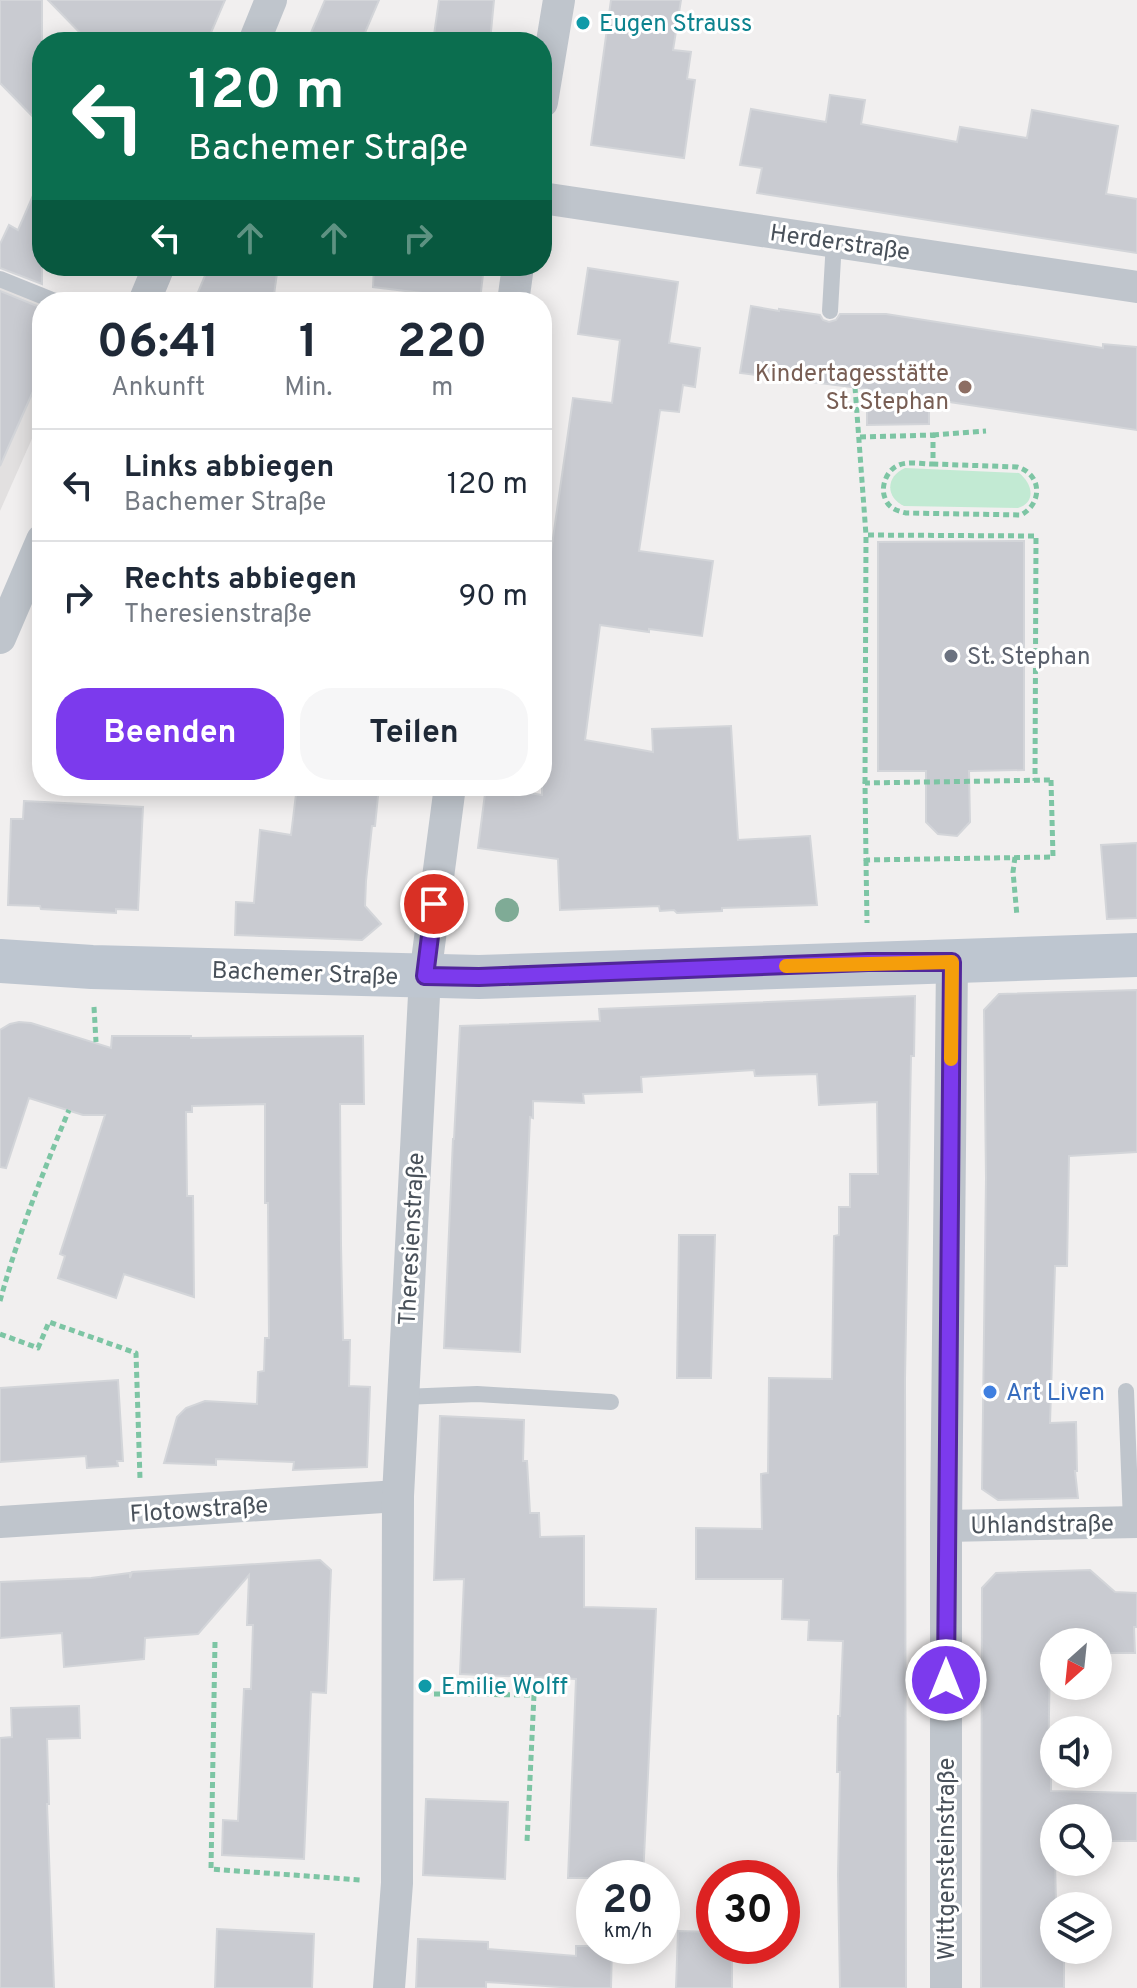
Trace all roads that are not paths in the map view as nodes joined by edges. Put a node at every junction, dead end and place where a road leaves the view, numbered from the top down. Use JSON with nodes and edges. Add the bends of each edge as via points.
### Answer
{"nodes":[{"id":1,"x":271,"y":0,"type":"edge"},
{"id":2,"x":559,"y":0,"type":"edge"},
{"id":3,"x":258,"y":32,"type":"edge"},
{"id":4,"x":552,"y":42,"type":"edge"},
{"id":5,"x":552,"y":199,"type":"edge"},
{"id":6,"x":834,"y":241,"type":"junction"},
{"id":7,"x":0,"y":279,"type":"edge"},
{"id":8,"x":1137,"y":287,"type":"edge"},
{"id":9,"x":32,"y":292,"type":"edge"},
{"id":10,"x":830,"y":311,"type":"dead end"},
{"id":11,"x":32,"y":563,"type":"edge"},
{"id":12,"x":0,"y":638,"type":"edge"},
{"id":13,"x":449,"y":796,"type":"edge"},
{"id":14,"x":1137,"y":955,"type":"edge"},
{"id":15,"x":0,"y":961,"type":"edge"},
{"id":16,"x":952,"y":962,"type":"junction"},
{"id":17,"x":425,"y":976,"type":"junction"},
{"id":18,"x":1126,"y":1391,"type":"dead end"},
{"id":19,"x":403,"y":1397,"type":"junction"},
{"id":20,"x":611,"y":1402,"type":"dead end"},
{"id":21,"x":398,"y":1496,"type":"junction"},
{"id":22,"x":0,"y":1522,"type":"edge"},
{"id":23,"x":1134,"y":1522,"type":"edge"},
{"id":24,"x":946,"y":1526,"type":"junction"},
{"id":25,"x":389,"y":1988,"type":"edge"},
{"id":26,"x":946,"y":1988,"type":"edge"}],
"edges":[{"from":1,"to":3,"type":"street"},
{"from":2,"to":4,"type":"street"},
{"from":5,"to":6,"type":"street","name":"Herderstraße"},
{"from":6,"to":8,"type":"street","name":"Herderstraße"},
{"from":6,"to":10,"type":"lane"},
{"from":7,"to":9,"type":"lane"},
{"from":11,"to":12,"type":"street"},
{"from":13,"to":17,"type":"street","name":"Theresienstraße"},
{"from":14,"to":16,"type":"street","name":"Bachemer Straße"},
{"from":15,"to":17,"type":"street","name":"Bachemer Straße"},
{"from":16,"to":17,"type":"street","name":"Bachemer Straße"},
{"from":16,"to":24,"type":"street","name":"Wittgensteinstraße"},
{"from":17,"to":19,"type":"street","name":"Theresienstraße"},
{"from":18,"to":23,"type":"lane"},
{"from":19,"to":20,"type":"lane","via":[[477,1394]]},
{"from":19,"to":21,"type":"street","name":"Theresienstraße"},
{"from":21,"to":22,"type":"street","name":"Flotowstraße"},
{"from":21,"to":25,"type":"street","name":"Theresienstraße","via":[[397,1883]]},
{"from":23,"to":24,"type":"street","name":"Uhlandstraße"},
{"from":24,"to":26,"type":"street","name":"Wittgensteinstraße"}]}
